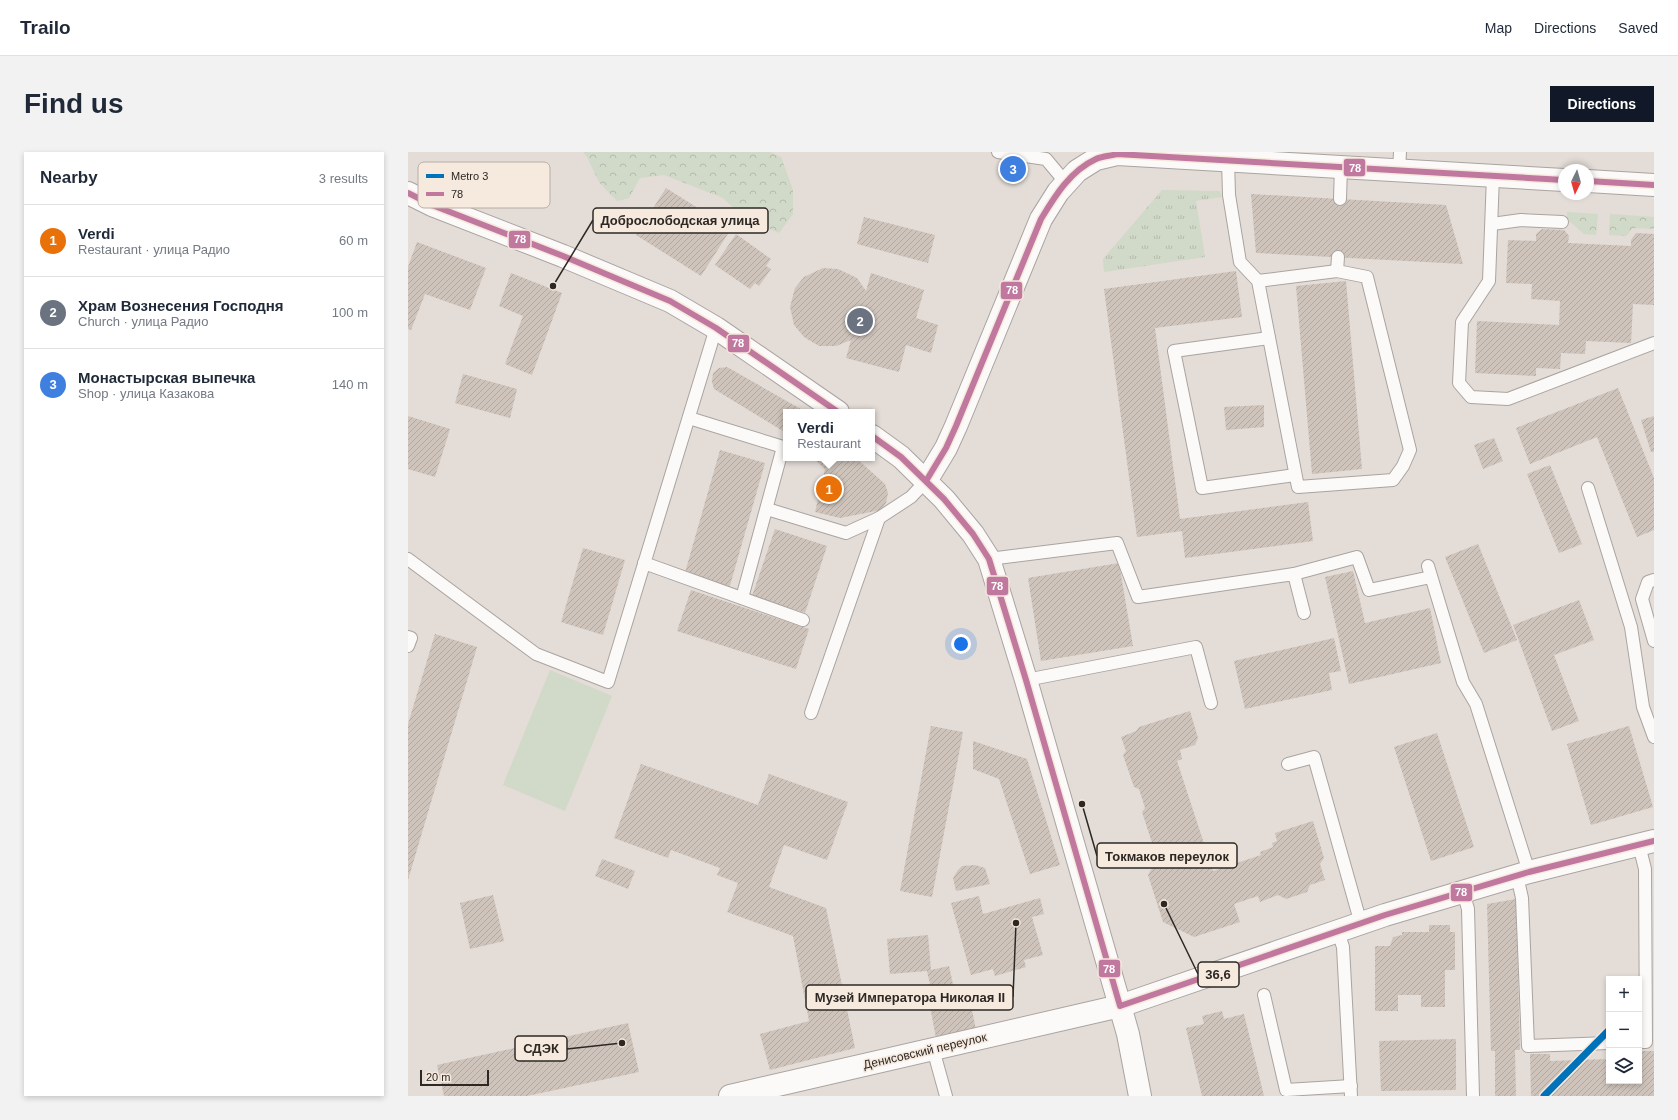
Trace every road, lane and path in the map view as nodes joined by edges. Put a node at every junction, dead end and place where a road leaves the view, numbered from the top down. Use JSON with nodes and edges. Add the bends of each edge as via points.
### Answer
{"nodes":[{"id":1,"x":998,"y":152,"type":"edge"},
{"id":2,"x":1153,"y":154,"type":"edge"},
{"id":3,"x":1228,"y":160,"type":"junction"},
{"id":4,"x":1400,"y":161,"type":"edge"},
{"id":5,"x":1341,"y":166,"type":"junction"},
{"id":6,"x":1493,"y":176,"type":"junction"},
{"id":7,"x":1558,"y":180,"type":"edge"},
{"id":8,"x":1594,"y":181,"type":"edge"},
{"id":9,"x":1066,"y":183,"type":"junction"},
{"id":10,"x":1654,"y":185,"type":"edge"},
{"id":11,"x":408,"y":193,"type":"edge"},
{"id":12,"x":418,"y":198,"type":"edge"},
{"id":13,"x":1340,"y":199,"type":"dead end"},
{"id":14,"x":440,"y":208,"type":"edge"},
{"id":15,"x":1562,"y":222,"type":"dead end"},
{"id":16,"x":1492,"y":224,"type":"junction"},
{"id":17,"x":1338,"y":257,"type":"dead end"},
{"id":18,"x":1337,"y":271,"type":"junction"},
{"id":19,"x":1258,"y":281,"type":"junction"},
{"id":20,"x":716,"y":328,"type":"junction"},
{"id":21,"x":1269,"y":338,"type":"junction"},
{"id":22,"x":1654,"y":343,"type":"edge"},
{"id":23,"x":834,"y":409,"type":"edge"},
{"id":24,"x":689,"y":418,"type":"junction"},
{"id":25,"x":875,"y":438,"type":"edge"},
{"id":26,"x":1295,"y":475,"type":"junction"},
{"id":27,"x":926,"y":481,"type":"junction"},
{"id":28,"x":1588,"y":488,"type":"dead end"},
{"id":29,"x":767,"y":509,"type":"junction"},
{"id":30,"x":879,"y":518,"type":"junction"},
{"id":31,"x":408,"y":559,"type":"edge"},
{"id":32,"x":989,"y":559,"type":"junction"},
{"id":33,"x":644,"y":563,"type":"junction"},
{"id":34,"x":1294,"y":574,"type":"junction"},
{"id":35,"x":1654,"y":580,"type":"edge"},
{"id":36,"x":742,"y":598,"type":"junction"},
{"id":37,"x":1304,"y":613,"type":"dead end"},
{"id":38,"x":803,"y":620,"type":"dead end"},
{"id":39,"x":408,"y":637,"type":"edge"},
{"id":40,"x":1654,"y":641,"type":"edge"},
{"id":41,"x":408,"y":646,"type":"edge"},
{"id":42,"x":1026,"y":680,"type":"junction"},
{"id":43,"x":1211,"y":703,"type":"dead end"},
{"id":44,"x":811,"y":713,"type":"dead end"},
{"id":45,"x":1654,"y":737,"type":"edge"},
{"id":46,"x":1288,"y":764,"type":"dead end"},
{"id":47,"x":1646,"y":843,"type":"edge"},
{"id":48,"x":1523,"y":874,"type":"junction"},
{"id":49,"x":1463,"y":892,"type":"junction"},
{"id":50,"x":1361,"y":924,"type":"junction"},
{"id":51,"x":1338,"y":932,"type":"junction"},
{"id":52,"x":1264,"y":995,"type":"dead end"},
{"id":53,"x":1120,"y":1006,"type":"junction"},
{"id":54,"x":1642,"y":1042,"type":"edge"},
{"id":55,"x":1606,"y":1043,"type":"edge"},
{"id":56,"x":933,"y":1049,"type":"junction"},
{"id":57,"x":1351,"y":1091,"type":"edge"},
{"id":58,"x":730,"y":1096,"type":"edge"},
{"id":59,"x":946,"y":1096,"type":"edge"},
{"id":60,"x":1140,"y":1096,"type":"edge"},
{"id":61,"x":1473,"y":1096,"type":"edge"}],
"edges":[{"from":1,"to":9,"type":"lane","via":[[1046,159]]},
{"from":2,"to":3,"type":"street"},
{"from":2,"to":9,"type":"street","via":[[1117,154],[1096,159],[1077,171]]},
{"from":3,"to":5,"type":"street"},
{"from":3,"to":19,"type":"lane","via":[[1228,196],[1240,262]]},
{"from":4,"to":5,"type":"street"},
{"from":4,"to":6,"type":"street"},
{"from":5,"to":13,"type":"lane"},
{"from":6,"to":7,"type":"street"},
{"from":6,"to":16,"type":"lane"},
{"from":8,"to":10,"type":"street"},
{"from":9,"to":27,"type":"street","via":[[1041,219],[956,426]]},
{"from":11,"to":12,"type":"street"},
{"from":14,"to":20,"type":"street","via":[[670,301]]},
{"from":15,"to":16,"type":"lane","via":[[1521,220]]},
{"from":16,"to":22,"type":"lane","via":[[1489,282],[1462,322],[1459,383],[1472,397],[1508,399]]},
{"from":17,"to":18,"type":"lane"},
{"from":18,"to":19,"type":"lane"},
{"from":18,"to":26,"type":"lane","via":[[1368,278],[1410,450],[1394,480],[1298,487]]},
{"from":19,"to":21,"type":"lane"},
{"from":20,"to":23,"type":"street"},
{"from":20,"to":24,"type":"lane"},
{"from":21,"to":26,"type":"lane"},
{"from":21,"to":26,"type":"lane","via":[[1174,351],[1202,488]]},
{"from":24,"to":29,"type":"lane","via":[[783,447]]},
{"from":24,"to":33,"type":"lane"},
{"from":25,"to":27,"type":"street","via":[[901,457]]},
{"from":27,"to":30,"type":"lane","via":[[911,498]]},
{"from":27,"to":32,"type":"street","via":[[973,534]]},
{"from":28,"to":45,"type":"lane","via":[[1631,627],[1643,707]]},
{"from":29,"to":30,"type":"lane","via":[[846,533]]},
{"from":29,"to":36,"type":"lane"},
{"from":30,"to":44,"type":"lane"},
{"from":31,"to":33,"type":"lane","via":[[536,654],[608,682]]},
{"from":32,"to":34,"type":"lane","via":[[1117,543],[1138,597]]},
{"from":32,"to":42,"type":"street"},
{"from":33,"to":36,"type":"lane"},
{"from":34,"to":37,"type":"lane"},
{"from":34,"to":48,"type":"lane","via":[[1357,557],[1369,590],[1430,572],[1463,682],[1476,704]]},
{"from":35,"to":40,"type":"lane","via":[[1648,582],[1642,599]]},
{"from":36,"to":38,"type":"lane"},
{"from":39,"to":41,"type":"lane","via":[[411,638]]},
{"from":42,"to":43,"type":"lane","via":[[1196,647]]},
{"from":42,"to":53,"type":"street"},
{"from":46,"to":50,"type":"lane","via":[[1314,757]]},
{"from":47,"to":48,"type":"street","name":"Денисовский переулок"},
{"from":47,"to":54,"type":"lane","via":[[1646,1042]]},
{"from":48,"to":49,"type":"street","name":"Денисовский переулок"},
{"from":48,"to":55,"type":"lane","via":[[1528,1046]]},
{"from":49,"to":50,"type":"street","name":"Денисовский переулок"},
{"from":49,"to":61,"type":"lane","via":[[1468,909]]},
{"from":50,"to":51,"type":"street","name":"Денисовский переулок"},
{"from":51,"to":53,"type":"street","name":"Денисовский переулок"},
{"from":51,"to":57,"type":"lane","via":[[1343,947]]},
{"from":52,"to":57,"type":"lane","via":[[1286,1090]]},
{"from":53,"to":56,"type":"street","name":"Денисовский переулок"},
{"from":53,"to":60,"type":"street"},
{"from":56,"to":58,"type":"street","name":"Денисовский переулок"},
{"from":56,"to":59,"type":"lane"}]}
